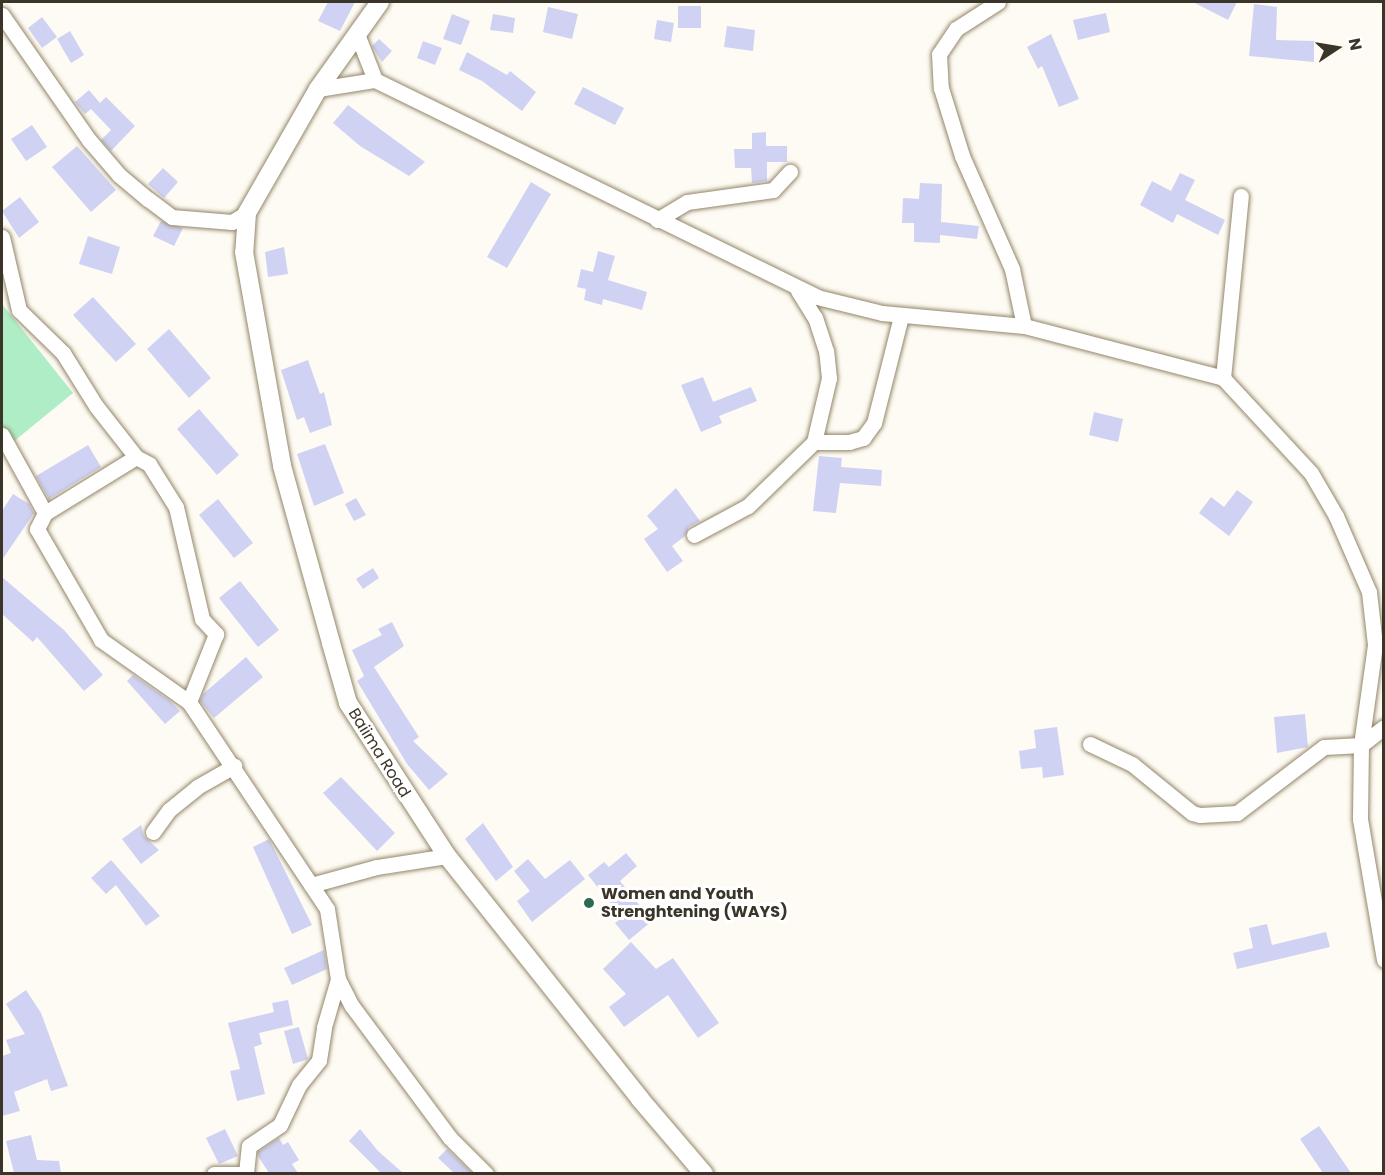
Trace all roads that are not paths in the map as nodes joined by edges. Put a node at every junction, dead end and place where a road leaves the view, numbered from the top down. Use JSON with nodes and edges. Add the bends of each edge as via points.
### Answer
{"nodes":[{"id":1,"x":380,"y":2,"type":"edge"},
{"id":2,"x":998,"y":2,"type":"edge"},
{"id":3,"x":2,"y":15,"type":"edge"},
{"id":4,"x":357,"y":34,"type":"junction"},
{"id":5,"x":375,"y":80,"type":"junction"},
{"id":6,"x":318,"y":89,"type":"junction"},
{"id":7,"x":790,"y":172,"type":"dead end"},
{"id":8,"x":1241,"y":196,"type":"dead end"},
{"id":9,"x":247,"y":213,"type":"junction"},
{"id":10,"x":657,"y":220,"type":"junction"},
{"id":11,"x":2,"y":237,"type":"edge"},
{"id":12,"x":798,"y":291,"type":"junction"},
{"id":13,"x":901,"y":316,"type":"junction"},
{"id":14,"x":1024,"y":326,"type":"junction"},
{"id":15,"x":1223,"y":378,"type":"junction"},
{"id":16,"x":2,"y":435,"type":"edge"},
{"id":17,"x":814,"y":442,"type":"junction"},
{"id":18,"x":136,"y":458,"type":"junction"},
{"id":19,"x":45,"y":513,"type":"junction"},
{"id":20,"x":694,"y":535,"type":"dead end"},
{"id":21,"x":189,"y":702,"type":"junction"},
{"id":22,"x":1383,"y":727,"type":"edge"},
{"id":23,"x":1090,"y":744,"type":"dead end"},
{"id":24,"x":1361,"y":745,"type":"junction"},
{"id":25,"x":234,"y":766,"type":"junction"},
{"id":26,"x":153,"y":832,"type":"dead end"},
{"id":27,"x":447,"y":856,"type":"junction"},
{"id":28,"x":311,"y":885,"type":"junction"},
{"id":29,"x":1383,"y":960,"type":"edge"},
{"id":30,"x":338,"y":979,"type":"junction"},
{"id":31,"x":214,"y":1173,"type":"edge"},
{"id":32,"x":246,"y":1173,"type":"edge"},
{"id":33,"x":486,"y":1173,"type":"edge"},
{"id":34,"x":704,"y":1173,"type":"edge"}],
"edges":[{"from":1,"to":4,"type":"street","name":"Baiima Road"},
{"from":2,"to":14,"type":"street","via":[[956,30],[939,54],[940,88],[962,156],[1012,269]]},
{"from":3,"to":9,"type":"street","via":[[89,140],[119,175],[148,199],[172,217],[232,222]]},
{"from":4,"to":5,"type":"street"},
{"from":4,"to":6,"type":"street","name":"Baiima Road"},
{"from":5,"to":6,"type":"street"},
{"from":5,"to":10,"type":"street"},
{"from":6,"to":9,"type":"street","name":"Baiima Road"},
{"from":7,"to":10,"type":"street","via":[[773,190],[687,202]]},
{"from":8,"to":15,"type":"street"},
{"from":9,"to":27,"type":"street","name":"Baiima Road","via":[[244,252],[282,466],[348,703]]},
{"from":10,"to":12,"type":"street"},
{"from":11,"to":18,"type":"street","via":[[19,310],[63,353]]},
{"from":12,"to":13,"type":"street"},
{"from":12,"to":17,"type":"street","via":[[815,318],[830,378]]},
{"from":13,"to":14,"type":"street"},
{"from":13,"to":17,"type":"street","via":[[874,423],[863,438]]},
{"from":14,"to":15,"type":"street"},
{"from":15,"to":24,"type":"street","via":[[1311,473],[1336,516],[1369,592],[1375,645]]},
{"from":16,"to":19,"type":"street"},
{"from":17,"to":20,"type":"street","via":[[748,506]]},
{"from":18,"to":19,"type":"street"},
{"from":18,"to":21,"type":"street","via":[[149,464],[176,507],[202,619],[216,634]]},
{"from":19,"to":21,"type":"street","via":[[37,529],[101,640]]},
{"from":21,"to":25,"type":"street"},
{"from":22,"to":24,"type":"street"},
{"from":23,"to":24,"type":"street","via":[[1132,764],[1192,813],[1200,815],[1237,813],[1324,747]]},
{"from":24,"to":29,"type":"street","via":[[1360,819]]},
{"from":25,"to":26,"type":"street","via":[[197,787],[170,810]]},
{"from":25,"to":28,"type":"street"},
{"from":27,"to":28,"type":"street","via":[[377,867]]},
{"from":27,"to":34,"type":"street","name":"Baiima Road","via":[[640,1099]]},
{"from":28,"to":30,"type":"street","via":[[327,909]]},
{"from":30,"to":32,"type":"street","via":[[319,1060],[299,1085],[280,1125],[249,1146]]},
{"from":30,"to":33,"type":"street","via":[[352,1006],[450,1138]]},
{"from":31,"to":32,"type":"street"}]}
